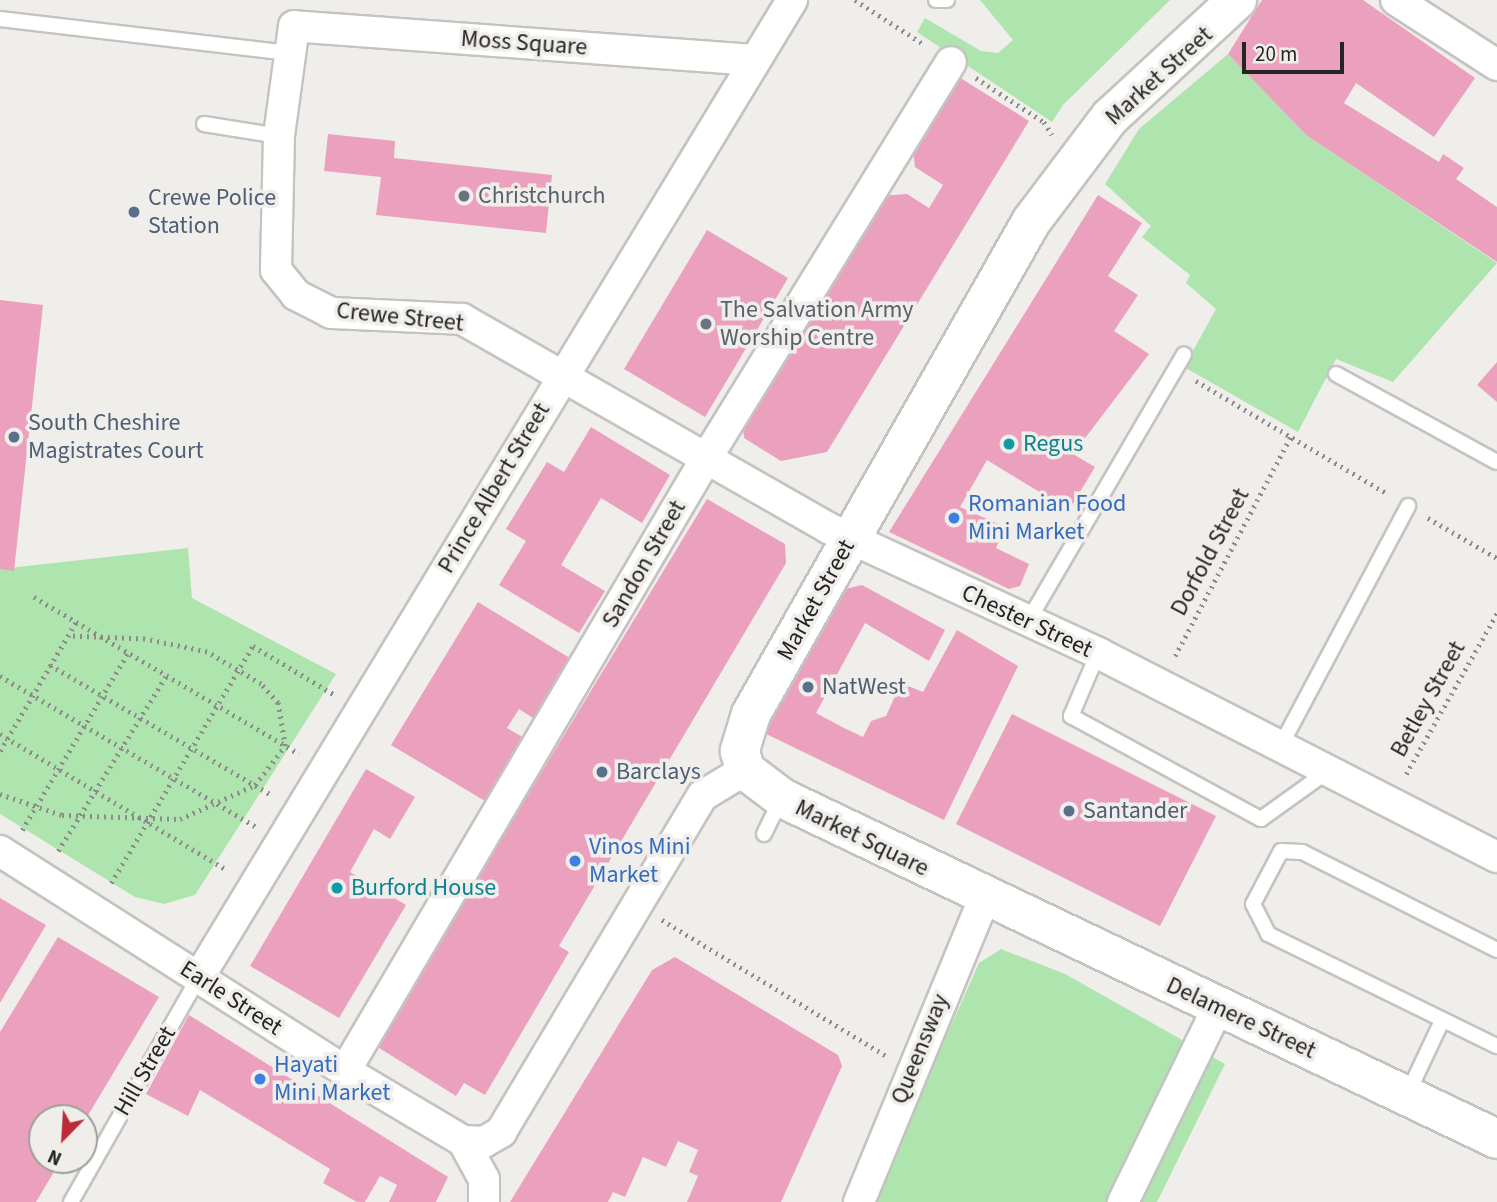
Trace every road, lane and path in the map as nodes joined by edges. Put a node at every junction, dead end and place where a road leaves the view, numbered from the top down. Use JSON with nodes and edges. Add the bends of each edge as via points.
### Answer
{"nodes":[{"id":1,"x":792,"y":0,"type":"edge"},
{"id":2,"x":936,"y":0,"type":"edge"},
{"id":3,"x":947,"y":0,"type":"edge"},
{"id":4,"x":1237,"y":0,"type":"edge"},
{"id":5,"x":1396,"y":0,"type":"edge"},
{"id":6,"x":0,"y":19,"type":"edge"},
{"id":7,"x":292,"y":39,"type":"junction"},
{"id":8,"x":754,"y":60,"type":"junction"},
{"id":9,"x":951,"y":62,"type":"dead end"},
{"id":10,"x":1497,"y":65,"type":"edge"},
{"id":11,"x":204,"y":124,"type":"dead end"},
{"id":12,"x":279,"y":136,"type":"junction"},
{"id":13,"x":1184,"y":354,"type":"dead end"},
{"id":14,"x":1177,"y":370,"type":"junction"},
{"id":15,"x":1336,"y":374,"type":"dead end"},
{"id":16,"x":561,"y":376,"type":"junction"},
{"id":17,"x":1291,"y":436,"type":"junction"},
{"id":18,"x":706,"y":457,"type":"junction"},
{"id":19,"x":1497,"y":462,"type":"edge"},
{"id":20,"x":1408,"y":506,"type":"junction"},
{"id":21,"x":851,"y":537,"type":"junction"},
{"id":22,"x":1497,"y":558,"type":"edge"},
{"id":23,"x":34,"y":597,"type":"dead end"},
{"id":24,"x":1497,"y":613,"type":"edge"},
{"id":25,"x":76,"y":622,"type":"junction"},
{"id":26,"x":1026,"y":624,"type":"junction"},
{"id":27,"x":68,"y":636,"type":"junction"},
{"id":28,"x":100,"y":637,"type":"junction"},
{"id":29,"x":128,"y":653,"type":"junction"},
{"id":30,"x":1098,"y":653,"type":"junction"},
{"id":31,"x":50,"y":665,"type":"junction"},
{"id":32,"x":239,"y":669,"type":"junction"},
{"id":33,"x":0,"y":676,"type":"edge"},
{"id":34,"x":166,"y":676,"type":"junction"},
{"id":35,"x":1159,"y":685,"type":"junction"},
{"id":36,"x":33,"y":695,"type":"junction"},
{"id":37,"x":102,"y":696,"type":"junction"},
{"id":38,"x":217,"y":706,"type":"junction"},
{"id":39,"x":360,"y":710,"type":"junction"},
{"id":40,"x":140,"y":718,"type":"junction"},
{"id":41,"x":84,"y":726,"type":"junction"},
{"id":42,"x":0,"y":734,"type":"edge"},
{"id":43,"x":7,"y":739,"type":"junction"},
{"id":44,"x":285,"y":746,"type":"junction"},
{"id":45,"x":121,"y":747,"type":"junction"},
{"id":46,"x":1280,"y":747,"type":"junction"},
{"id":47,"x":192,"y":748,"type":"junction"},
{"id":48,"x":0,"y":751,"type":"edge"},
{"id":49,"x":58,"y":769,"type":"junction"},
{"id":50,"x":324,"y":769,"type":"junction"},
{"id":51,"x":745,"y":770,"type":"junction"},
{"id":52,"x":1328,"y":771,"type":"junction"},
{"id":53,"x":174,"y":779,"type":"junction"},
{"id":54,"x":255,"y":785,"type":"junction"},
{"id":55,"x":95,"y":791,"type":"junction"},
{"id":56,"x":0,"y":794,"type":"edge"},
{"id":57,"x":782,"y":798,"type":"junction"},
{"id":58,"x":1390,"y":802,"type":"junction"},
{"id":59,"x":218,"y":805,"type":"junction"},
{"id":60,"x":35,"y":809,"type":"junction"},
{"id":61,"x":300,"y":811,"type":"junction"},
{"id":62,"x":79,"y":817,"type":"junction"},
{"id":63,"x":147,"y":822,"type":"junction"},
{"id":64,"x":764,"y":834,"type":"dead end"},
{"id":65,"x":281,"y":842,"type":"junction"},
{"id":66,"x":4,"y":853,"type":"edge"},
{"id":67,"x":1497,"y":857,"type":"edge"},
{"id":68,"x":42,"y":877,"type":"junction"},
{"id":69,"x":254,"y":886,"type":"junction"},
{"id":70,"x":984,"y":898,"type":"junction"},
{"id":71,"x":637,"y":905,"type":"junction"},
{"id":72,"x":95,"y":910,"type":"junction"},
{"id":73,"x":1497,"y":950,"type":"edge"},
{"id":74,"x":199,"y":977,"type":"junction"},
{"id":75,"x":1218,"y":1007,"type":"junction"},
{"id":76,"x":1442,"y":1021,"type":"junction"},
{"id":77,"x":1497,"y":1046,"type":"edge"},
{"id":78,"x":345,"y":1071,"type":"junction"},
{"id":79,"x":911,"y":1071,"type":"junction"},
{"id":80,"x":1406,"y":1096,"type":"junction"},
{"id":81,"x":1497,"y":1139,"type":"edge"},
{"id":82,"x":463,"y":1141,"type":"junction"},
{"id":83,"x":71,"y":1202,"type":"edge"},
{"id":84,"x":484,"y":1202,"type":"edge"},
{"id":85,"x":859,"y":1202,"type":"edge"},
{"id":86,"x":1123,"y":1202,"type":"edge"}],
"edges":[{"from":1,"to":8,"type":"street","name":"Prince Albert Street"},
{"from":2,"to":3,"type":"lane"},
{"from":4,"to":21,"type":"street","name":"Market Street","via":[[1208,33],[1137,90],[1082,150],[1031,222]]},
{"from":5,"to":10,"type":"street"},
{"from":6,"to":7,"type":"lane"},
{"from":7,"to":8,"type":"street","name":"Moss Square"},
{"from":7,"to":12,"type":"street","name":"Crewe Street"},
{"from":8,"to":16,"type":"street","name":"Prince Albert Street"},
{"from":9,"to":18,"type":"street","name":"Sandon Street"},
{"from":11,"to":12,"type":"lane"},
{"from":12,"to":16,"type":"street","name":"Crewe Street","via":[[273,251],[276,270],[296,295],[331,313],[462,319],[532,354]]},
{"from":13,"to":14,"type":"lane"},
{"from":14,"to":17,"type":"path"},
{"from":14,"to":26,"type":"lane"},
{"from":15,"to":19,"type":"lane"},
{"from":16,"to":18,"type":"street","name":"Chester Street"},
{"from":16,"to":39,"type":"street","name":"Prince Albert Street"},
{"from":17,"to":20,"type":"path"},
{"from":17,"to":35,"type":"path","name":"Dorfold Street"},
{"from":18,"to":21,"type":"street","name":"Chester Street"},
{"from":18,"to":78,"type":"street","name":"Sandon Street"},
{"from":20,"to":22,"type":"path"},
{"from":20,"to":46,"type":"lane"},
{"from":21,"to":26,"type":"street","name":"Chester Street"},
{"from":21,"to":51,"type":"street","name":"Market Street","via":[[742,732]]},
{"from":23,"to":25,"type":"path"},
{"from":24,"to":58,"type":"path","name":"Betley Street"},
{"from":25,"to":27,"type":"path"},
{"from":25,"to":28,"type":"path"},
{"from":26,"to":30,"type":"street","name":"Chester Street"},
{"from":27,"to":28,"type":"path"},
{"from":27,"to":31,"type":"path"},
{"from":28,"to":29,"type":"path"},
{"from":28,"to":32,"type":"path","via":[[207,652]]},
{"from":29,"to":34,"type":"path"},
{"from":29,"to":37,"type":"path"},
{"from":30,"to":35,"type":"street","name":"Chester Street"},
{"from":30,"to":52,"type":"lane","via":[[1071,716],[1261,819]]},
{"from":31,"to":36,"type":"path"},
{"from":31,"to":37,"type":"path"},
{"from":32,"to":38,"type":"path"},
{"from":32,"to":39,"type":"path","via":[[253,646]]},
{"from":32,"to":44,"type":"path","via":[[278,704]]},
{"from":33,"to":36,"type":"path"},
{"from":34,"to":38,"type":"path"},
{"from":34,"to":40,"type":"path"},
{"from":35,"to":46,"type":"street","name":"Chester Street"},
{"from":36,"to":41,"type":"path"},
{"from":36,"to":43,"type":"path"},
{"from":37,"to":40,"type":"path"},
{"from":37,"to":41,"type":"path"},
{"from":38,"to":44,"type":"path"},
{"from":38,"to":47,"type":"path"},
{"from":39,"to":50,"type":"street","name":"Prince Albert Street"},
{"from":40,"to":45,"type":"path"},
{"from":40,"to":47,"type":"path"},
{"from":41,"to":45,"type":"path"},
{"from":41,"to":49,"type":"path"},
{"from":42,"to":43,"type":"path"},
{"from":43,"to":48,"type":"path"},
{"from":43,"to":49,"type":"path"},
{"from":44,"to":50,"type":"path"},
{"from":44,"to":54,"type":"path"},
{"from":45,"to":53,"type":"path"},
{"from":45,"to":55,"type":"path"},
{"from":46,"to":52,"type":"street","name":"Chester Street"},
{"from":47,"to":53,"type":"path"},
{"from":47,"to":54,"type":"path"},
{"from":49,"to":55,"type":"path"},
{"from":49,"to":60,"type":"path"},
{"from":50,"to":61,"type":"street","name":"Prince Albert Street"},
{"from":51,"to":57,"type":"street","name":"Market Square"},
{"from":51,"to":71,"type":"street","via":[[702,796]]},
{"from":52,"to":58,"type":"street","name":"Chester Street"},
{"from":53,"to":59,"type":"path"},
{"from":53,"to":63,"type":"path"},
{"from":54,"to":59,"type":"path"},
{"from":54,"to":61,"type":"path"},
{"from":55,"to":62,"type":"path"},
{"from":55,"to":63,"type":"path"},
{"from":56,"to":60,"type":"path"},
{"from":57,"to":64,"type":"lane"},
{"from":57,"to":70,"type":"street","name":"Market Square"},
{"from":58,"to":67,"type":"street","name":"Chester Street"},
{"from":59,"to":63,"type":"path"},
{"from":59,"to":65,"type":"path"},
{"from":60,"to":62,"type":"path"},
{"from":60,"to":66,"type":"path"},
{"from":61,"to":65,"type":"street","name":"Prince Albert Street"},
{"from":62,"to":63,"type":"path"},
{"from":62,"to":68,"type":"path"},
{"from":63,"to":69,"type":"path"},
{"from":63,"to":72,"type":"path"},
{"from":65,"to":69,"type":"street","name":"Prince Albert Street"},
{"from":66,"to":68,"type":"street","name":"Earle Street"},
{"from":68,"to":72,"type":"street","name":"Earle Street"},
{"from":69,"to":74,"type":"street","name":"Prince Albert Street"},
{"from":70,"to":75,"type":"street","name":"Delamere Street"},
{"from":70,"to":79,"type":"street","name":"Queensway"},
{"from":71,"to":79,"type":"path"},
{"from":71,"to":82,"type":"street","via":[[500,1132],[484,1142]]},
{"from":72,"to":74,"type":"street","name":"Earle Street"},
{"from":73,"to":76,"type":"lane","via":[[1302,852],[1281,851],[1254,904],[1259,927]]},
{"from":74,"to":78,"type":"street","name":"Earle Street"},
{"from":74,"to":83,"type":"lane","name":"Hill Street"},
{"from":75,"to":80,"type":"street","name":"Delamere Street"},
{"from":75,"to":86,"type":"street"},
{"from":76,"to":77,"type":"lane"},
{"from":76,"to":80,"type":"lane"},
{"from":78,"to":82,"type":"street","name":"Earle Street"},
{"from":79,"to":85,"type":"street","name":"Queensway"},
{"from":80,"to":81,"type":"street","name":"Delamere Street"},
{"from":82,"to":84,"type":"street","via":[[484,1179]]}]}
